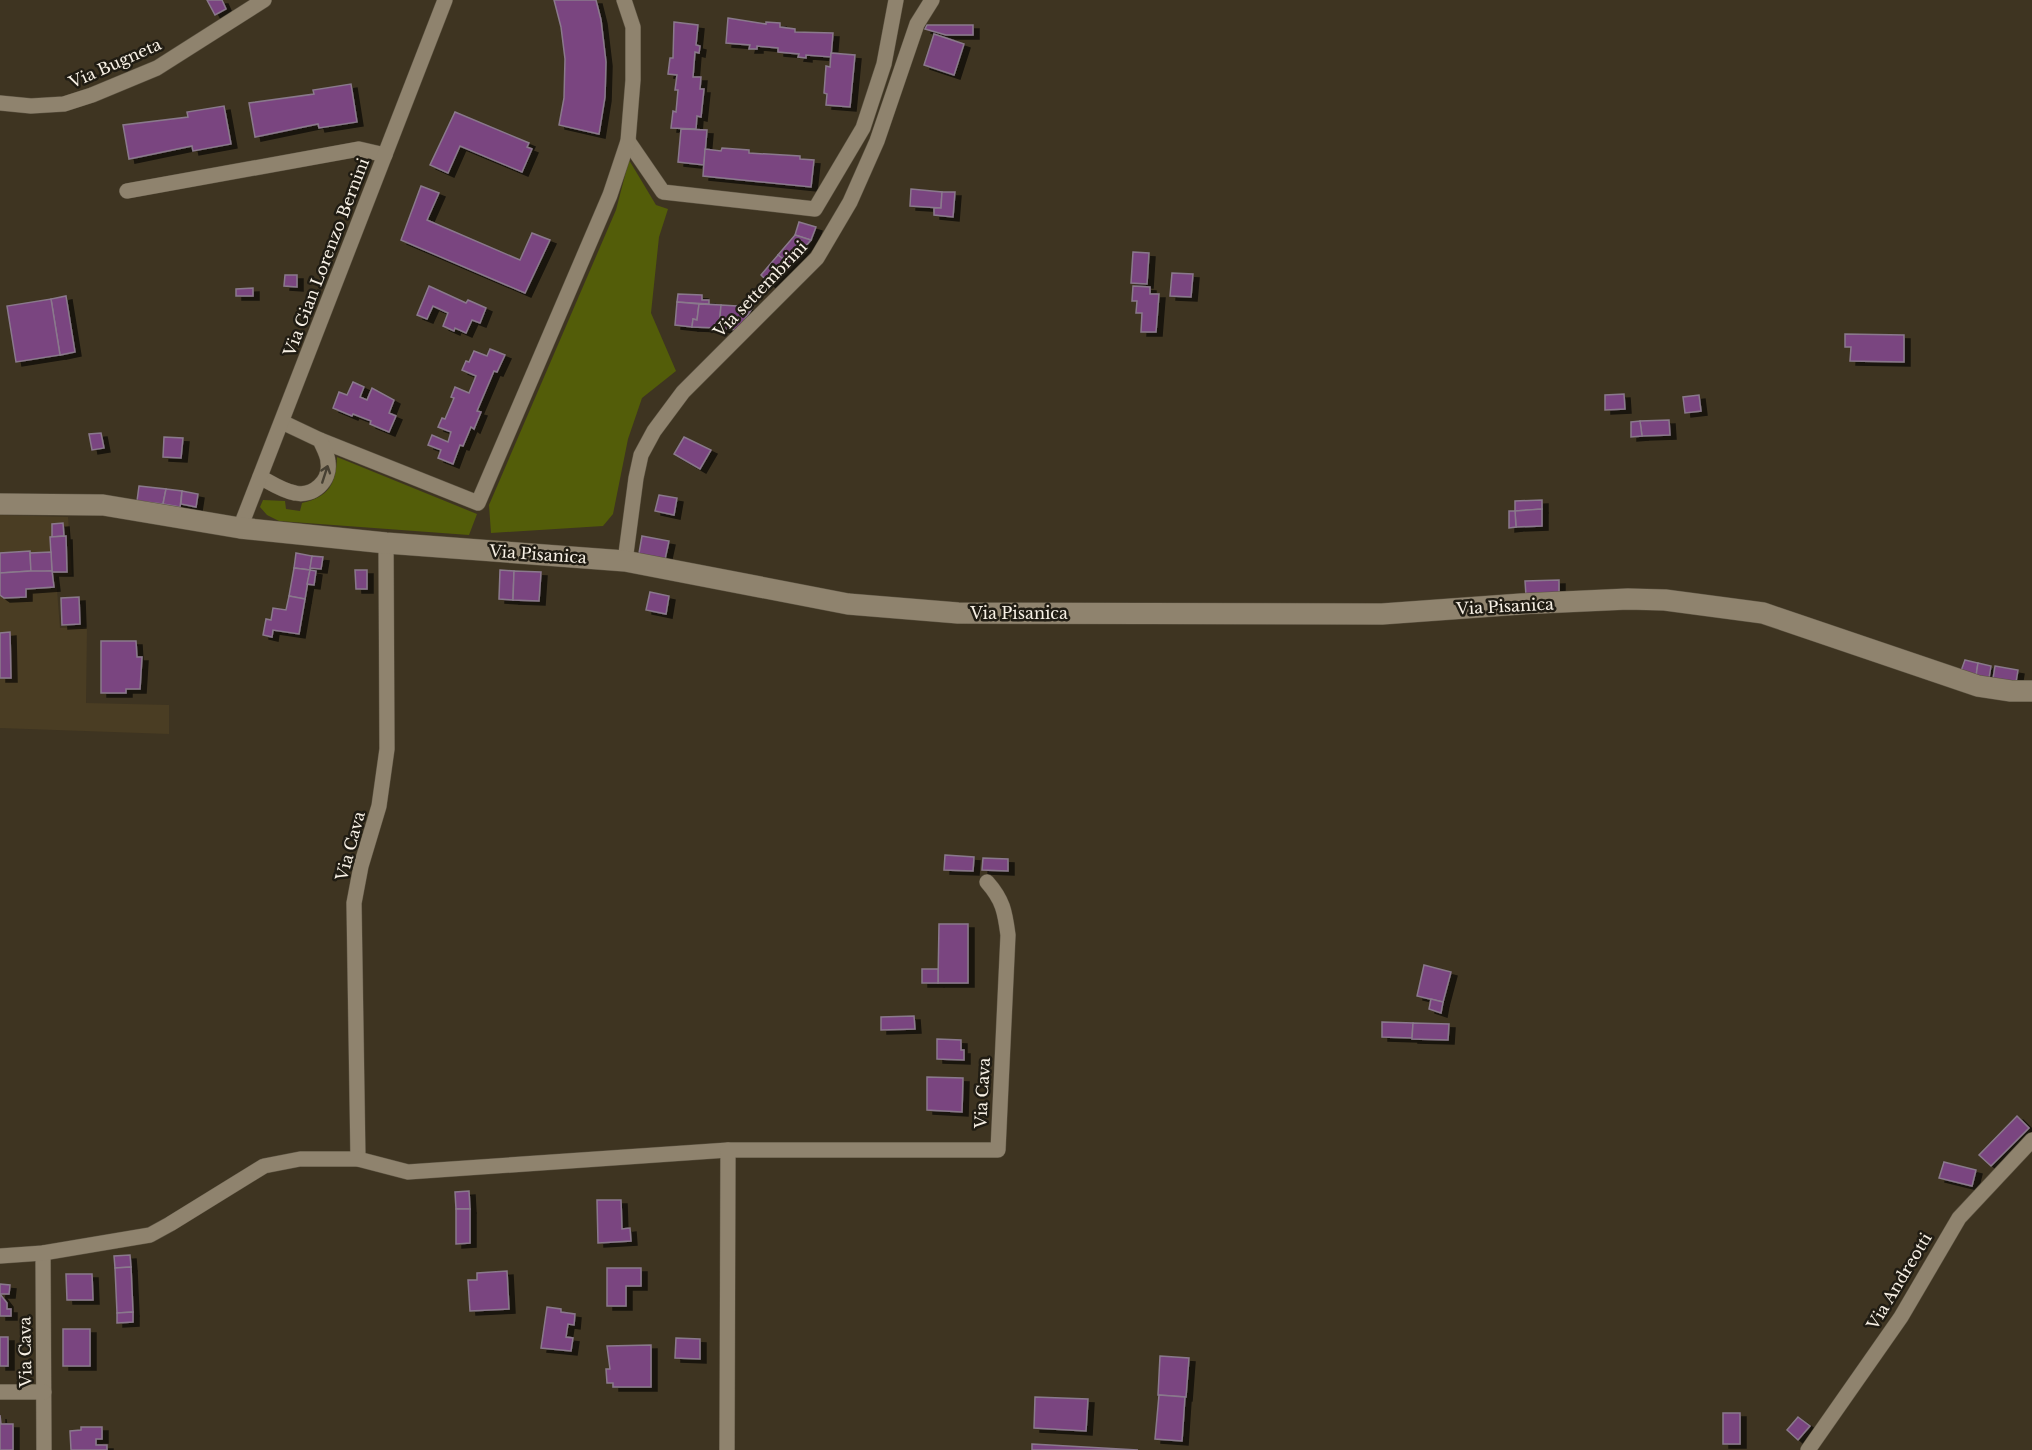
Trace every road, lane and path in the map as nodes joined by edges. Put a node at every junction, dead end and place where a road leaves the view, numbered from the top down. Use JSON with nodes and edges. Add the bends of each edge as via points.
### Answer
{"nodes":[{"id":1,"x":264,"y":0,"type":"edge"},
{"id":2,"x":445,"y":0,"type":"edge"},
{"id":3,"x":624,"y":0,"type":"edge"},
{"id":4,"x":896,"y":0,"type":"edge"},
{"id":5,"x":932,"y":0,"type":"edge"},
{"id":6,"x":0,"y":103,"type":"edge"},
{"id":7,"x":628,"y":141,"type":"junction"},
{"id":8,"x":385,"y":155,"type":"junction"},
{"id":9,"x":127,"y":191,"type":"dead end"},
{"id":10,"x":282,"y":422,"type":"junction"},
{"id":11,"x":320,"y":440,"type":"junction"},
{"id":12,"x":260,"y":477,"type":"junction"},
{"id":13,"x":0,"y":504,"type":"edge"},
{"id":14,"x":240,"y":528,"type":"junction"},
{"id":15,"x":386,"y":543,"type":"junction"},
{"id":16,"x":625,"y":561,"type":"junction"},
{"id":17,"x":2032,"y":691,"type":"edge"},
{"id":18,"x":987,"y":882,"type":"dead end"},
{"id":19,"x":2032,"y":1140,"type":"edge"},
{"id":20,"x":728,"y":1150,"type":"junction"},
{"id":21,"x":358,"y":1159,"type":"junction"},
{"id":22,"x":43,"y":1253,"type":"junction"},
{"id":23,"x":0,"y":1256,"type":"edge"},
{"id":24,"x":0,"y":1392,"type":"edge"},
{"id":25,"x":44,"y":1392,"type":"junction"},
{"id":26,"x":44,"y":1450,"type":"edge"},
{"id":27,"x":727,"y":1450,"type":"edge"},
{"id":28,"x":1808,"y":1450,"type":"edge"}],
"edges":[{"from":1,"to":6,"type":"street","name":"Via Bugneta","via":[[157,68],[92,95],[64,104]]},
{"from":2,"to":8,"type":"street","name":"Via Gian Lorenzo Bernini"},
{"from":3,"to":7,"type":"street","via":[[633,27]]},
{"from":4,"to":7,"type":"street","via":[[884,64],[863,128],[815,209],[663,192]]},
{"from":5,"to":16,"type":"street","name":"Via settembrini","via":[[917,24],[877,141],[850,202],[818,258],[683,392],[654,431],[636,477]]},
{"from":7,"to":11,"type":"street","via":[[610,195],[478,503]]},
{"from":8,"to":9,"type":"street","via":[[359,149]]},
{"from":8,"to":10,"type":"street","name":"Via Gian Lorenzo Bernini"},
{"from":10,"to":11,"type":"street"},
{"from":10,"to":12,"type":"street","name":"Via Gian Lorenzo Bernini"},
{"from":12,"to":11,"type":"street","one_way":true,"via":[[296,494],[317,490],[326,476],[328,461]]},
{"from":12,"to":14,"type":"street","name":"Via Gian Lorenzo Bernini"},
{"from":13,"to":14,"type":"street","name":"Via Pisanica","via":[[103,505]]},
{"from":14,"to":15,"type":"street","name":"Via Pisanica"},
{"from":15,"to":16,"type":"street","name":"Via Pisanica"},
{"from":15,"to":21,"type":"street","name":"Via Cava","via":[[387,749],[379,806],[354,903]]},
{"from":16,"to":17,"type":"street","name":"Via Pisanica","via":[[848,604],[958,613],[1382,614],[1665,600],[1763,613],[1978,686]]},
{"from":18,"to":20,"type":"street","name":"Via Cava","via":[[998,894],[1008,935],[998,1150]]},
{"from":19,"to":28,"type":"street","name":"Via Andreotti","via":[[1959,1218],[1901,1317]]},
{"from":20,"to":21,"type":"street","name":"Via Cava","via":[[408,1172]]},
{"from":20,"to":27,"type":"street"},
{"from":21,"to":22,"type":"street","name":"Via Cava","via":[[300,1159],[264,1166],[150,1235]]},
{"from":22,"to":23,"type":"street","name":"Via Cava"},
{"from":22,"to":25,"type":"street","name":"Via Cava"},
{"from":24,"to":25,"type":"street"},
{"from":25,"to":26,"type":"street","name":"Via Cava"}]}
